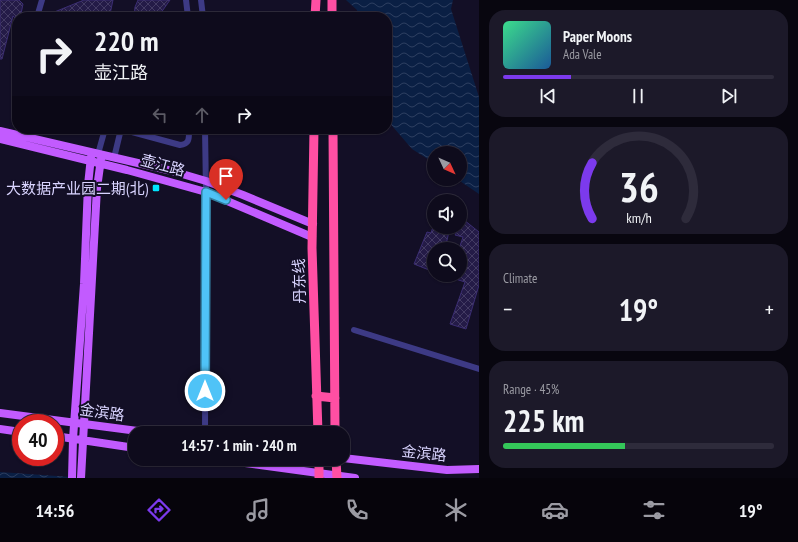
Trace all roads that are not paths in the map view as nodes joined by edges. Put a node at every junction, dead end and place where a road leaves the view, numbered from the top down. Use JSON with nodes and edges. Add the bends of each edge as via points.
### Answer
{"nodes":[{"id":1,"x":42,"y":0,"type":"edge"},
{"id":2,"x":186,"y":0,"type":"edge"},
{"id":3,"x":201,"y":0,"type":"edge"},
{"id":4,"x":316,"y":0,"type":"edge"},
{"id":5,"x":332,"y":0,"type":"edge"},
{"id":6,"x":38,"y":12,"type":"edge"},
{"id":7,"x":187,"y":12,"type":"edge"},
{"id":8,"x":202,"y":12,"type":"edge"},
{"id":9,"x":315,"y":12,"type":"edge"},
{"id":10,"x":332,"y":12,"type":"edge"},
{"id":11,"x":0,"y":131,"type":"edge"},
{"id":12,"x":12,"y":134,"type":"edge"},
{"id":13,"x":13,"y":134,"type":"edge"},
{"id":14,"x":103,"y":134,"type":"edge"},
{"id":15,"x":119,"y":134,"type":"edge"},
{"id":16,"x":138,"y":134,"type":"edge"},
{"id":17,"x":189,"y":134,"type":"edge"},
{"id":18,"x":205,"y":134,"type":"edge"},
{"id":19,"x":314,"y":134,"type":"edge"},
{"id":20,"x":333,"y":134,"type":"edge"},
{"id":21,"x":0,"y":139,"type":"edge"},
{"id":22,"x":97,"y":154,"type":"junction"},
{"id":23,"x":114,"y":158,"type":"junction"},
{"id":24,"x":90,"y":162,"type":"junction"},
{"id":25,"x":100,"y":164,"type":"junction"},
{"id":26,"x":206,"y":181,"type":"junction"},
{"id":27,"x":206,"y":192,"type":"junction"},
{"id":28,"x":313,"y":224,"type":"junction"},
{"id":29,"x":312,"y":237,"type":"junction"},
{"id":30,"x":354,"y":330,"type":"dead end"},
{"id":31,"x":479,"y":369,"type":"edge"},
{"id":32,"x":316,"y":396,"type":"junction"},
{"id":33,"x":335,"y":398,"type":"junction"},
{"id":34,"x":0,"y":413,"type":"edge"},
{"id":35,"x":75,"y":423,"type":"junction"},
{"id":36,"x":84,"y":424,"type":"junction"},
{"id":37,"x":205,"y":426,"type":"edge"},
{"id":38,"x":318,"y":426,"type":"edge"},
{"id":39,"x":335,"y":426,"type":"edge"},
{"id":40,"x":0,"y":429,"type":"edge"},
{"id":41,"x":128,"y":430,"type":"edge"},
{"id":42,"x":12,"y":431,"type":"edge"},
{"id":43,"x":64,"y":438,"type":"edge"},
{"id":44,"x":73,"y":439,"type":"junction"},
{"id":45,"x":83,"y":440,"type":"junction"},
{"id":46,"x":128,"y":447,"type":"edge"},
{"id":47,"x":350,"y":459,"type":"edge"},
{"id":48,"x":257,"y":466,"type":"edge"},
{"id":49,"x":319,"y":466,"type":"edge"},
{"id":50,"x":336,"y":466,"type":"edge"},
{"id":51,"x":479,"y":469,"type":"edge"},
{"id":52,"x":318,"y":476,"type":"edge"},
{"id":53,"x":337,"y":477,"type":"edge"},
{"id":54,"x":72,"y":478,"type":"edge"},
{"id":55,"x":81,"y":478,"type":"edge"},
{"id":56,"x":355,"y":478,"type":"edge"}],
"edges":[{"from":1,"to":6,"type":"street"},
{"from":2,"to":7,"type":"street"},
{"from":3,"to":8,"type":"street"},
{"from":4,"to":9,"type":"highway"},
{"from":5,"to":10,"type":"highway"},
{"from":11,"to":12,"type":"main road","name":"壶江路"},
{"from":13,"to":22,"type":"main road","name":"壶江路"},
{"from":14,"to":22,"type":"street"},
{"from":15,"to":23,"type":"street"},
{"from":16,"to":17,"type":"street","via":[[180,146],[187,143]]},
{"from":18,"to":26,"type":"street"},
{"from":19,"to":28,"type":"highway","name":"丹东线"},
{"from":20,"to":33,"type":"highway"},
{"from":21,"to":24,"type":"main road","name":"壶江路"},
{"from":22,"to":23,"type":"main road","name":"壶江路"},
{"from":22,"to":24,"type":"main road"},
{"from":22,"to":25,"type":"main road"},
{"from":23,"to":26,"type":"main road","name":"壶江路"},
{"from":24,"to":25,"type":"main road","name":"壶江路"},
{"from":24,"to":35,"type":"main road"},
{"from":25,"to":27,"type":"main road","name":"壶江路"},
{"from":25,"to":36,"type":"main road"},
{"from":26,"to":27,"type":"street"},
{"from":26,"to":28,"type":"main road","name":"壶江路"},
{"from":27,"to":29,"type":"main road","name":"壶江路"},
{"from":27,"to":37,"type":"street"},
{"from":28,"to":29,"type":"highway","name":"丹东线"},
{"from":29,"to":32,"type":"highway","name":"丹东线"},
{"from":30,"to":31,"type":"street"},
{"from":32,"to":33,"type":"highway"},
{"from":32,"to":38,"type":"highway","name":"丹东线"},
{"from":33,"to":39,"type":"highway"},
{"from":34,"to":35,"type":"main road","name":"金滨路"},
{"from":35,"to":36,"type":"main road","name":"金滨路"},
{"from":35,"to":44,"type":"main road"},
{"from":36,"to":41,"type":"main road","name":"金滨路"},
{"from":36,"to":45,"type":"main road"},
{"from":40,"to":42,"type":"main road"},
{"from":43,"to":44,"type":"main road","name":"金滨路"},
{"from":44,"to":45,"type":"main road","name":"金滨路"},
{"from":44,"to":54,"type":"main road"},
{"from":45,"to":46,"type":"main road","name":"金滨路"},
{"from":45,"to":55,"type":"main road"},
{"from":47,"to":51,"type":"main road","name":"金滨路","via":[[447,470]]},
{"from":48,"to":52,"type":"main road"},
{"from":49,"to":52,"type":"highway"},
{"from":50,"to":53,"type":"highway"},
{"from":52,"to":53,"type":"main road"},
{"from":53,"to":56,"type":"main road"}]}
